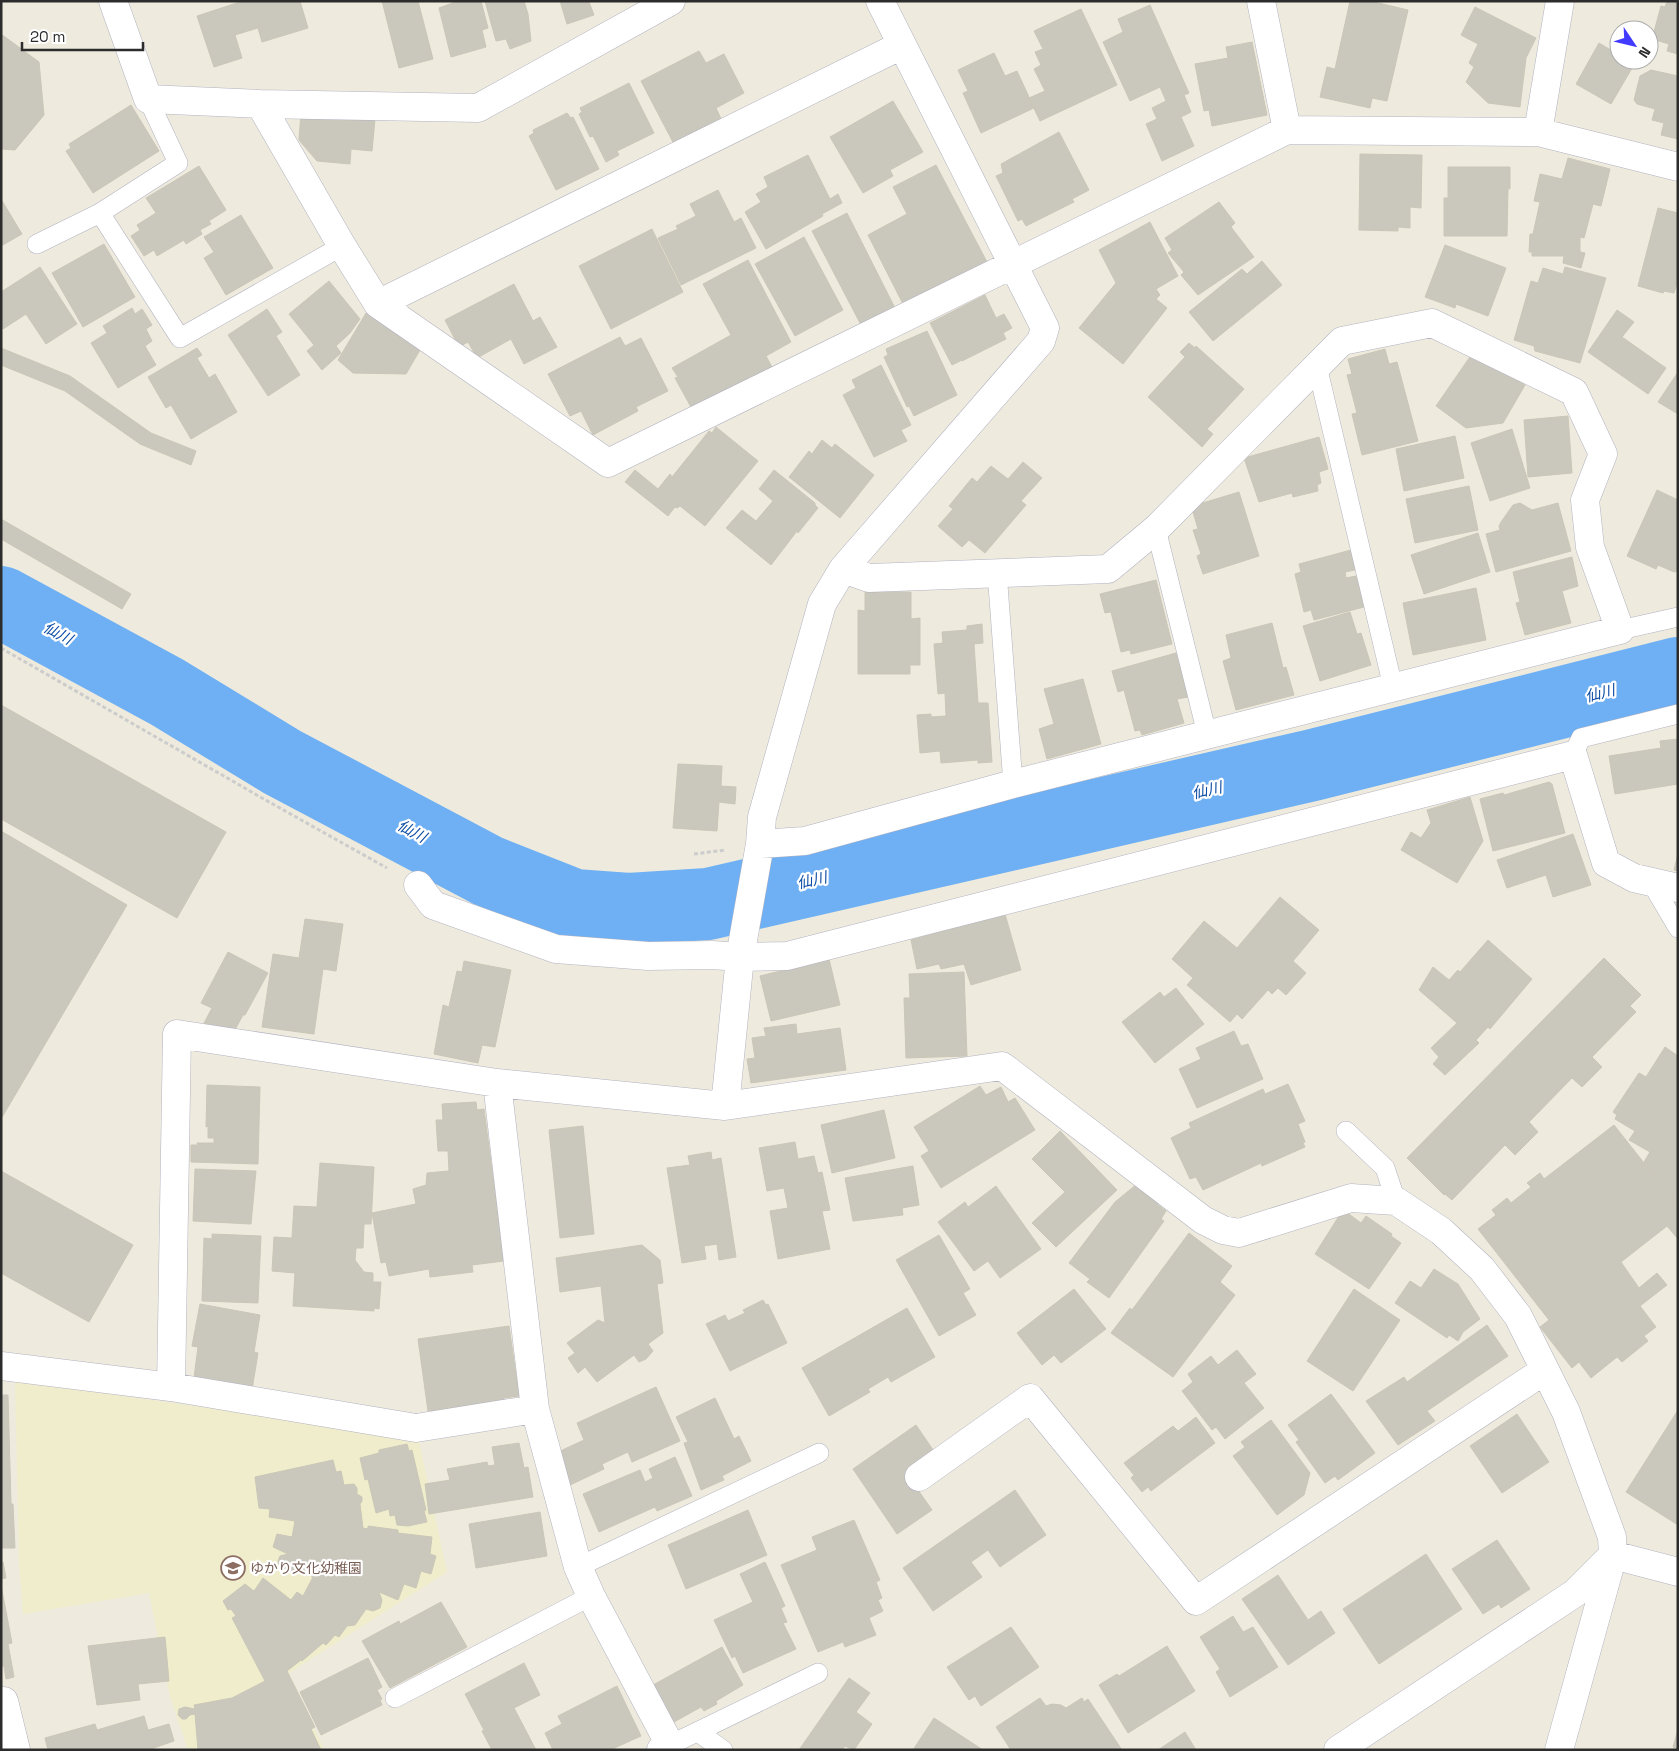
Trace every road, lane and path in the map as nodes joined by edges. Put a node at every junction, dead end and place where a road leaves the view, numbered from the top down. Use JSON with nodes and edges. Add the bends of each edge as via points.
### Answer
{"nodes":[{"id":1,"x":113,"y":1,"type":"edge"},
{"id":2,"x":671,"y":1,"type":"edge"},
{"id":3,"x":880,"y":1,"type":"edge"},
{"id":4,"x":1261,"y":1,"type":"edge"},
{"id":5,"x":1560,"y":1,"type":"edge"},
{"id":6,"x":902,"y":45,"type":"junction"},
{"id":7,"x":148,"y":98,"type":"junction"},
{"id":8,"x":260,"y":104,"type":"junction"},
{"id":9,"x":1287,"y":130,"type":"junction"},
{"id":10,"x":1538,"y":132,"type":"junction"},
{"id":11,"x":1678,"y":167,"type":"edge"},
{"id":12,"x":100,"y":212,"type":"junction"},
{"id":13,"x":37,"y":244,"type":"dead end"},
{"id":14,"x":342,"y":246,"type":"junction"},
{"id":15,"x":1013,"y":264,"type":"junction"},
{"id":16,"x":378,"y":304,"type":"junction"},
{"id":17,"x":1317,"y":366,"type":"junction"},
{"id":18,"x":1156,"y":529,"type":"junction"},
{"id":19,"x":843,"y":569,"type":"junction"},
{"id":20,"x":997,"y":572,"type":"junction"},
{"id":21,"x":1678,"y":617,"type":"edge"},
{"id":22,"x":1620,"y":630,"type":"junction"},
{"id":23,"x":1394,"y":687,"type":"junction"},
{"id":24,"x":1678,"y":714,"type":"edge"},
{"id":25,"x":1207,"y":734,"type":"junction"},
{"id":26,"x":1573,"y":755,"type":"junction"},
{"id":27,"x":1013,"y":784,"type":"junction"},
{"id":28,"x":758,"y":854,"type":"junction"},
{"id":29,"x":1651,"y":882,"type":"junction"},
{"id":30,"x":418,"y":885,"type":"dead end"},
{"id":31,"x":1678,"y":888,"type":"edge"},
{"id":32,"x":1678,"y":928,"type":"edge"},
{"id":33,"x":742,"y":944,"type":"junction"},
{"id":34,"x":497,"y":1082,"type":"junction"},
{"id":35,"x":725,"y":1106,"type":"junction"},
{"id":36,"x":1346,"y":1131,"type":"dead end"},
{"id":37,"x":1396,"y":1200,"type":"junction"},
{"id":38,"x":1,"y":1366,"type":"edge"},
{"id":39,"x":1545,"y":1370,"type":"junction"},
{"id":40,"x":171,"y":1387,"type":"junction"},
{"id":41,"x":535,"y":1409,"type":"junction"},
{"id":42,"x":819,"y":1453,"type":"dead end"},
{"id":43,"x":919,"y":1477,"type":"dead end"},
{"id":44,"x":1613,"y":1555,"type":"junction"},
{"id":45,"x":578,"y":1567,"type":"junction"},
{"id":46,"x":1678,"y":1572,"type":"edge"},
{"id":47,"x":591,"y":1596,"type":"junction"},
{"id":48,"x":818,"y":1673,"type":"dead end"},
{"id":49,"x":395,"y":1698,"type":"dead end"},
{"id":50,"x":1,"y":1702,"type":"edge"},
{"id":51,"x":698,"y":1732,"type":"junction"},
{"id":52,"x":665,"y":1748,"type":"edge"},
{"id":53,"x":16,"y":1750,"type":"edge"},
{"id":54,"x":723,"y":1750,"type":"edge"},
{"id":55,"x":1338,"y":1750,"type":"edge"},
{"id":56,"x":1559,"y":1750,"type":"edge"}],
"edges":[{"from":1,"to":7,"type":"street"},
{"from":2,"to":8,"type":"street","via":[[478,108]]},
{"from":3,"to":6,"type":"street"},
{"from":4,"to":9,"type":"street"},
{"from":5,"to":10,"type":"street"},
{"from":6,"to":15,"type":"street"},
{"from":6,"to":16,"type":"street"},
{"from":7,"to":8,"type":"street"},
{"from":7,"to":12,"type":"lane","via":[[178,163]]},
{"from":8,"to":14,"type":"street"},
{"from":9,"to":10,"type":"street"},
{"from":9,"to":15,"type":"street"},
{"from":10,"to":11,"type":"street"},
{"from":12,"to":13,"type":"lane"},
{"from":12,"to":14,"type":"lane","via":[[180,338]]},
{"from":14,"to":16,"type":"street"},
{"from":15,"to":16,"type":"street","via":[[608,463]]},
{"from":15,"to":19,"type":"street","via":[[1045,328],[1041,341]]},
{"from":17,"to":18,"type":"street"},
{"from":17,"to":22,"type":"street","via":[[1342,341],[1432,323],[1574,392],[1603,454],[1585,500],[1590,547]]},
{"from":17,"to":23,"type":"lane"},
{"from":18,"to":20,"type":"street","via":[[1108,569]]},
{"from":18,"to":25,"type":"lane"},
{"from":19,"to":20,"type":"street","via":[[869,578]]},
{"from":19,"to":28,"type":"street","via":[[822,604],[762,817]]},
{"from":20,"to":27,"type":"lane"},
{"from":21,"to":22,"type":"lane"},
{"from":22,"to":23,"type":"street"},
{"from":23,"to":25,"type":"street"},
{"from":24,"to":26,"type":"lane","via":[[1581,738]]},
{"from":25,"to":27,"type":"street"},
{"from":26,"to":29,"type":"street","via":[[1606,863],[1634,878]]},
{"from":26,"to":33,"type":"street","via":[[787,956]]},
{"from":27,"to":28,"type":"street"},
{"from":28,"to":33,"type":"street"},
{"from":29,"to":31,"type":"street"},
{"from":29,"to":32,"type":"lane"},
{"from":30,"to":33,"type":"street","via":[[433,905],[556,950],[648,956],[712,955]]},
{"from":33,"to":35,"type":"street"},
{"from":34,"to":35,"type":"street"},
{"from":34,"to":40,"type":"street","via":[[177,1034]]},
{"from":34,"to":41,"type":"street"},
{"from":35,"to":37,"type":"street","via":[[1002,1066],[1203,1220],[1223,1230],[1239,1233],[1351,1198]]},
{"from":36,"to":37,"type":"lane","via":[[1384,1168]]},
{"from":37,"to":39,"type":"street","via":[[1441,1231],[1482,1269],[1518,1316]]},
{"from":38,"to":40,"type":"street"},
{"from":39,"to":43,"type":"street","via":[[1196,1601],[1030,1398]]},
{"from":39,"to":44,"type":"street","via":[[1566,1412],[1600,1502],[1612,1537]]},
{"from":40,"to":41,"type":"street","via":[[416,1428]]},
{"from":41,"to":45,"type":"street"},
{"from":42,"to":45,"type":"lane"},
{"from":44,"to":46,"type":"street"},
{"from":44,"to":55,"type":"street","via":[[1575,1593]]},
{"from":44,"to":56,"type":"street"},
{"from":45,"to":47,"type":"street"},
{"from":47,"to":49,"type":"lane"},
{"from":47,"to":52,"type":"street"},
{"from":48,"to":51,"type":"lane"},
{"from":50,"to":53,"type":"street","via":[[4,1701]]},
{"from":51,"to":52,"type":"lane"},
{"from":51,"to":54,"type":"lane"}]}
